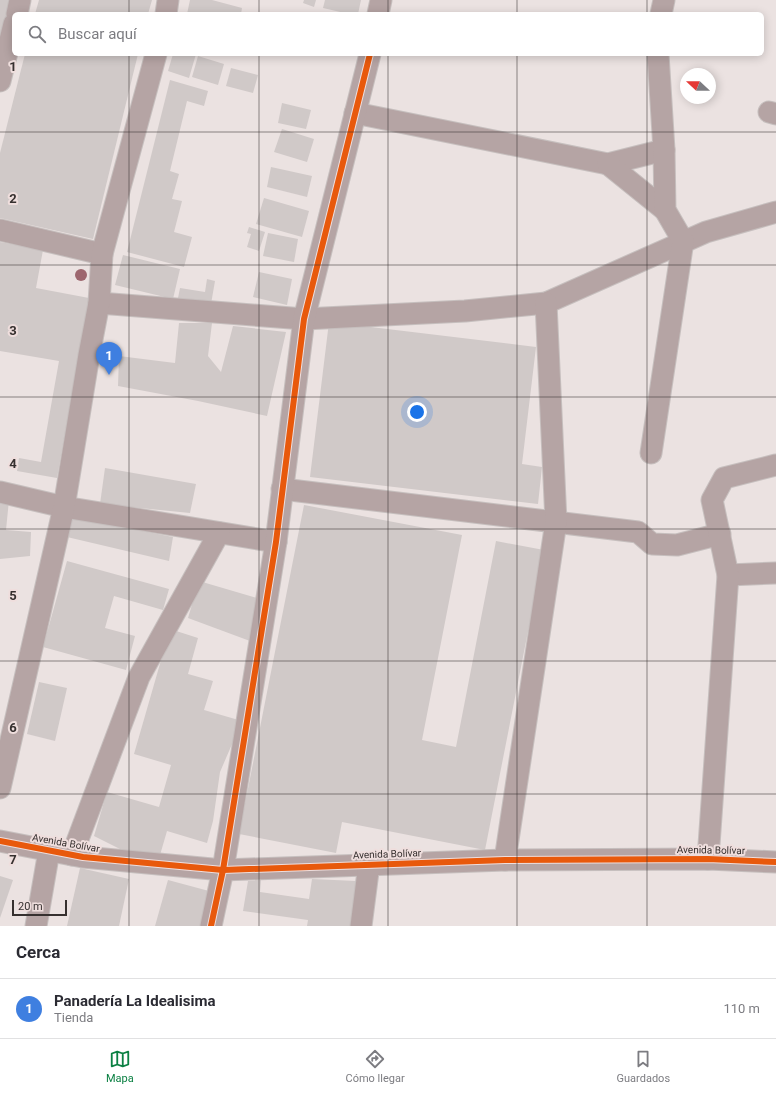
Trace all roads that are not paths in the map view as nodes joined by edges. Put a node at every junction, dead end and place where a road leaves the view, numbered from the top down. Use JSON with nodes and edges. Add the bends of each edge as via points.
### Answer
{"nodes":[{"id":1,"x":20,"y":0,"type":"edge"},
{"id":2,"x":168,"y":0,"type":"edge"},
{"id":3,"x":381,"y":0,"type":"edge"},
{"id":4,"x":664,"y":0,"type":"edge"},
{"id":5,"x":17,"y":12,"type":"edge"},
{"id":6,"x":166,"y":12,"type":"edge"},
{"id":7,"x":378,"y":12,"type":"edge"},
{"id":8,"x":661,"y":12,"type":"edge"},
{"id":9,"x":12,"y":32,"type":"edge"},
{"id":10,"x":155,"y":56,"type":"edge"},
{"id":11,"x":369,"y":56,"type":"edge"},
{"id":12,"x":658,"y":56,"type":"edge"},
{"id":13,"x":0,"y":81,"type":"edge"},
{"id":14,"x":355,"y":113,"type":"junction"},
{"id":15,"x":664,"y":150,"type":"junction"},
{"id":16,"x":608,"y":164,"type":"junction"},
{"id":17,"x":665,"y":210,"type":"junction"},
{"id":18,"x":776,"y":212,"type":"edge"},
{"id":19,"x":0,"y":230,"type":"edge"},
{"id":20,"x":683,"y":241,"type":"junction"},
{"id":21,"x":102,"y":254,"type":"junction"},
{"id":22,"x":546,"y":303,"type":"junction"},
{"id":23,"x":99,"y":304,"type":"junction"},
{"id":24,"x":304,"y":319,"type":"junction"},
{"id":25,"x":651,"y":454,"type":"dead end"},
{"id":26,"x":776,"y":465,"type":"edge"},
{"id":27,"x":282,"y":489,"type":"junction"},
{"id":28,"x":0,"y":492,"type":"edge"},
{"id":29,"x":64,"y":507,"type":"junction"},
{"id":30,"x":556,"y":522,"type":"junction"},
{"id":31,"x":219,"y":533,"type":"junction"},
{"id":32,"x":720,"y":534,"type":"junction"},
{"id":33,"x":276,"y":542,"type":"junction"},
{"id":34,"x":776,"y":573,"type":"edge"},
{"id":35,"x":728,"y":574,"type":"junction"},
{"id":36,"x":0,"y":788,"type":"edge"},
{"id":37,"x":0,"y":841,"type":"edge"},
{"id":38,"x":49,"y":851,"type":"junction"},
{"id":39,"x":72,"y":855,"type":"junction"},
{"id":40,"x":708,"y":859,"type":"junction"},
{"id":41,"x":505,"y":860,"type":"junction"},
{"id":42,"x":776,"y":862,"type":"edge"},
{"id":43,"x":369,"y":864,"type":"junction"},
{"id":44,"x":223,"y":870,"type":"junction"},
{"id":45,"x":36,"y":926,"type":"edge"},
{"id":46,"x":211,"y":926,"type":"edge"},
{"id":47,"x":361,"y":926,"type":"edge"}],
"edges":[{"from":1,"to":5,"type":"street"},
{"from":2,"to":6,"type":"street"},
{"from":3,"to":7,"type":"street"},
{"from":4,"to":8,"type":"street"},
{"from":9,"to":13,"type":"street"},
{"from":10,"to":21,"type":"street"},
{"from":11,"to":14,"type":"street"},
{"from":12,"to":15,"type":"street"},
{"from":14,"to":16,"type":"street"},
{"from":14,"to":24,"type":"street"},
{"from":15,"to":16,"type":"street"},
{"from":15,"to":17,"type":"street"},
{"from":16,"to":17,"type":"street"},
{"from":17,"to":20,"type":"street"},
{"from":18,"to":20,"type":"street"},
{"from":19,"to":21,"type":"street"},
{"from":20,"to":22,"type":"street"},
{"from":20,"to":25,"type":"street"},
{"from":21,"to":23,"type":"street"},
{"from":22,"to":24,"type":"street","via":[[465,311]]},
{"from":22,"to":30,"type":"street"},
{"from":23,"to":24,"type":"street"},
{"from":23,"to":29,"type":"street"},
{"from":24,"to":27,"type":"street"},
{"from":26,"to":32,"type":"street","via":[[724,478],[712,500]]},
{"from":27,"to":30,"type":"street"},
{"from":27,"to":33,"type":"street"},
{"from":28,"to":29,"type":"street"},
{"from":29,"to":31,"type":"street"},
{"from":29,"to":36,"type":"street"},
{"from":30,"to":32,"type":"street","via":[[638,532],[652,544],[677,545]]},
{"from":30,"to":41,"type":"street"},
{"from":31,"to":33,"type":"street"},
{"from":31,"to":39,"type":"street","via":[[139,677]]},
{"from":32,"to":35,"type":"street"},
{"from":33,"to":44,"type":"street"},
{"from":34,"to":35,"type":"street"},
{"from":35,"to":40,"type":"street"},
{"from":37,"to":38,"type":"street","name":"Avenida Bolívar"},
{"from":38,"to":39,"type":"street","name":"Avenida Bolívar"},
{"from":38,"to":45,"type":"street"},
{"from":39,"to":44,"type":"street","name":"Avenida Bolívar"},
{"from":40,"to":41,"type":"street","name":"Avenida Bolívar"},
{"from":40,"to":42,"type":"street","name":"Avenida Bolívar"},
{"from":41,"to":43,"type":"street","name":"Avenida Bolívar"},
{"from":43,"to":44,"type":"street","name":"Avenida Bolívar"},
{"from":43,"to":47,"type":"street"},
{"from":44,"to":46,"type":"street"}]}
